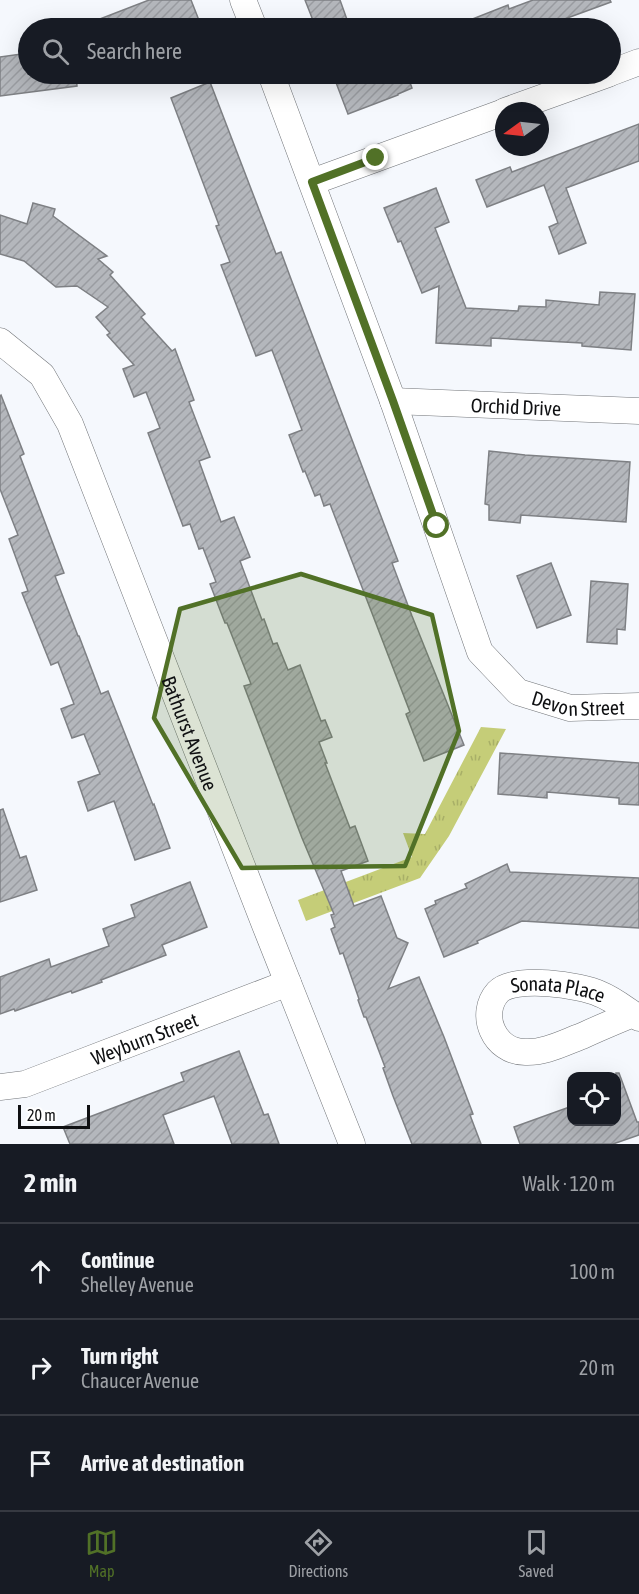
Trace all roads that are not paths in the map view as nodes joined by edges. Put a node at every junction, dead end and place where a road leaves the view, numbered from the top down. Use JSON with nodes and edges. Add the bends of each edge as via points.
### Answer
{"nodes":[{"id":1,"x":243,"y":0,"type":"edge"},
{"id":2,"x":250,"y":18,"type":"edge"},
{"id":3,"x":639,"y":62,"type":"edge"},
{"id":4,"x":621,"y":69,"type":"edge"},
{"id":5,"x":275,"y":84,"type":"edge"},
{"id":6,"x":579,"y":84,"type":"edge"},
{"id":7,"x":530,"y":102,"type":"edge"},
{"id":8,"x":495,"y":115,"type":"edge"},
{"id":9,"x":312,"y":182,"type":"junction"},
{"id":10,"x":0,"y":341,"type":"edge"},
{"id":11,"x":393,"y":401,"type":"junction"},
{"id":12,"x":639,"y":411,"type":"edge"},
{"id":13,"x":639,"y":706,"type":"edge"},
{"id":14,"x":288,"y":983,"type":"junction"},
{"id":15,"x":636,"y":1016,"type":"edge"},
{"id":16,"x":0,"y":1087,"type":"edge"},
{"id":17,"x":352,"y":1144,"type":"edge"}],
"edges":[{"from":1,"to":2,"type":"street"},
{"from":3,"to":4,"type":"street"},
{"from":5,"to":9,"type":"street"},
{"from":6,"to":7,"type":"street"},
{"from":8,"to":9,"type":"street"},
{"from":9,"to":11,"type":"street"},
{"from":10,"to":14,"type":"street","name":"Bathurst Avenue","via":[[42,375],[70,424]]},
{"from":11,"to":12,"type":"street","name":"Orchid Drive"},
{"from":11,"to":13,"type":"street","name":"Devon Street","via":[[480,652],[518,692],[570,708]]},
{"from":14,"to":16,"type":"street","name":"Weyburn Street","via":[[25,1084]]},
{"from":14,"to":17,"type":"street","name":"Bathurst Avenue"},
{"from":15,"to":15,"type":"street","name":"Sonata Place","via":[[553,1048],[525,1052],[501,1045],[493,1033],[490,1005],[499,991],[532,982],[582,988],[621,1004]]}]}
